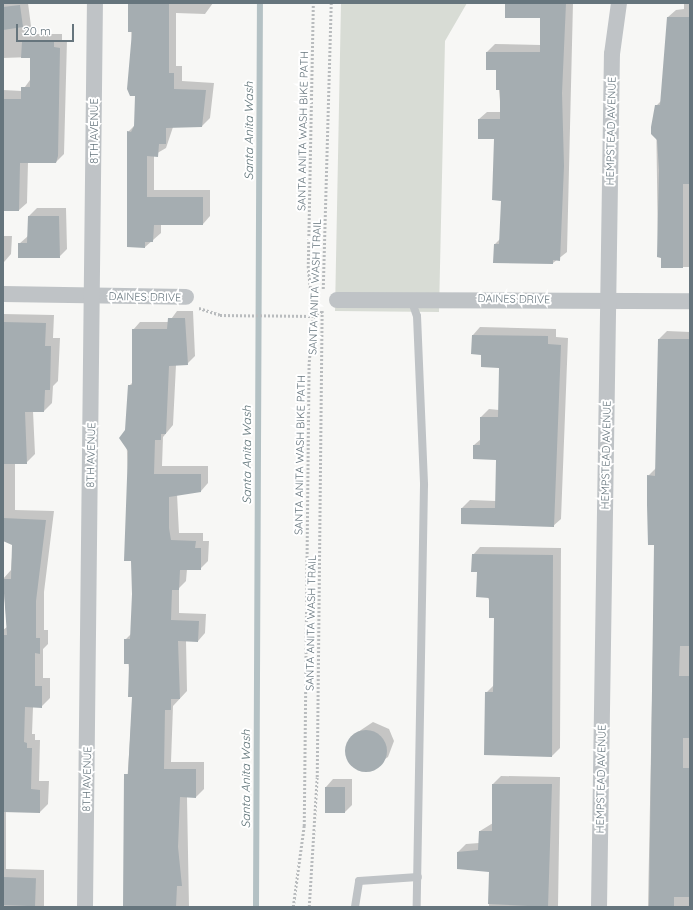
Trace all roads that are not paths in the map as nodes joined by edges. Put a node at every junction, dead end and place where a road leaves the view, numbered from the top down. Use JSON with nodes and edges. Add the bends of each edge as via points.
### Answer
{"nodes":[{"id":1,"x":95,"y":3,"type":"edge"},
{"id":2,"x":619,"y":3,"type":"edge"},
{"id":3,"x":3,"y":294,"type":"edge"},
{"id":4,"x":93,"y":296,"type":"junction"},
{"id":5,"x":186,"y":297,"type":"road end"},
{"id":6,"x":411,"y":298,"type":"junction"},
{"id":7,"x":328,"y":300,"type":"road end"},
{"id":8,"x":609,"y":300,"type":"junction"},
{"id":9,"x":690,"y":301,"type":"edge"},
{"id":10,"x":418,"y":876,"type":"junction"},
{"id":11,"x":85,"y":907,"type":"edge"},
{"id":12,"x":355,"y":907,"type":"edge"},
{"id":13,"x":417,"y":907,"type":"edge"},
{"id":14,"x":599,"y":907,"type":"edge"}],
"edges":[{"from":1,"to":4,"type":"street","name":"8TH AVENUE"},
{"from":2,"to":8,"type":"street","name":"HEMPSTEAD AVENUE","via":[[612,54]]},
{"from":3,"to":4,"type":"street","name":"DAINES DRIVE"},
{"from":4,"to":5,"type":"street","name":"DAINES DRIVE"},
{"from":4,"to":11,"type":"street","name":"8TH AVENUE"},
{"from":6,"to":7,"type":"street","name":"DAINES DRIVE"},
{"from":6,"to":8,"type":"street","name":"DAINES DRIVE"},
{"from":6,"to":10,"type":"lane","via":[[417,316],[424,485]]},
{"from":8,"to":9,"type":"street","name":"DAINES DRIVE"},
{"from":8,"to":14,"type":"street","name":"HEMPSTEAD AVENUE"},
{"from":10,"to":12,"type":"lane","via":[[359,880]]},
{"from":10,"to":13,"type":"lane"}]}
